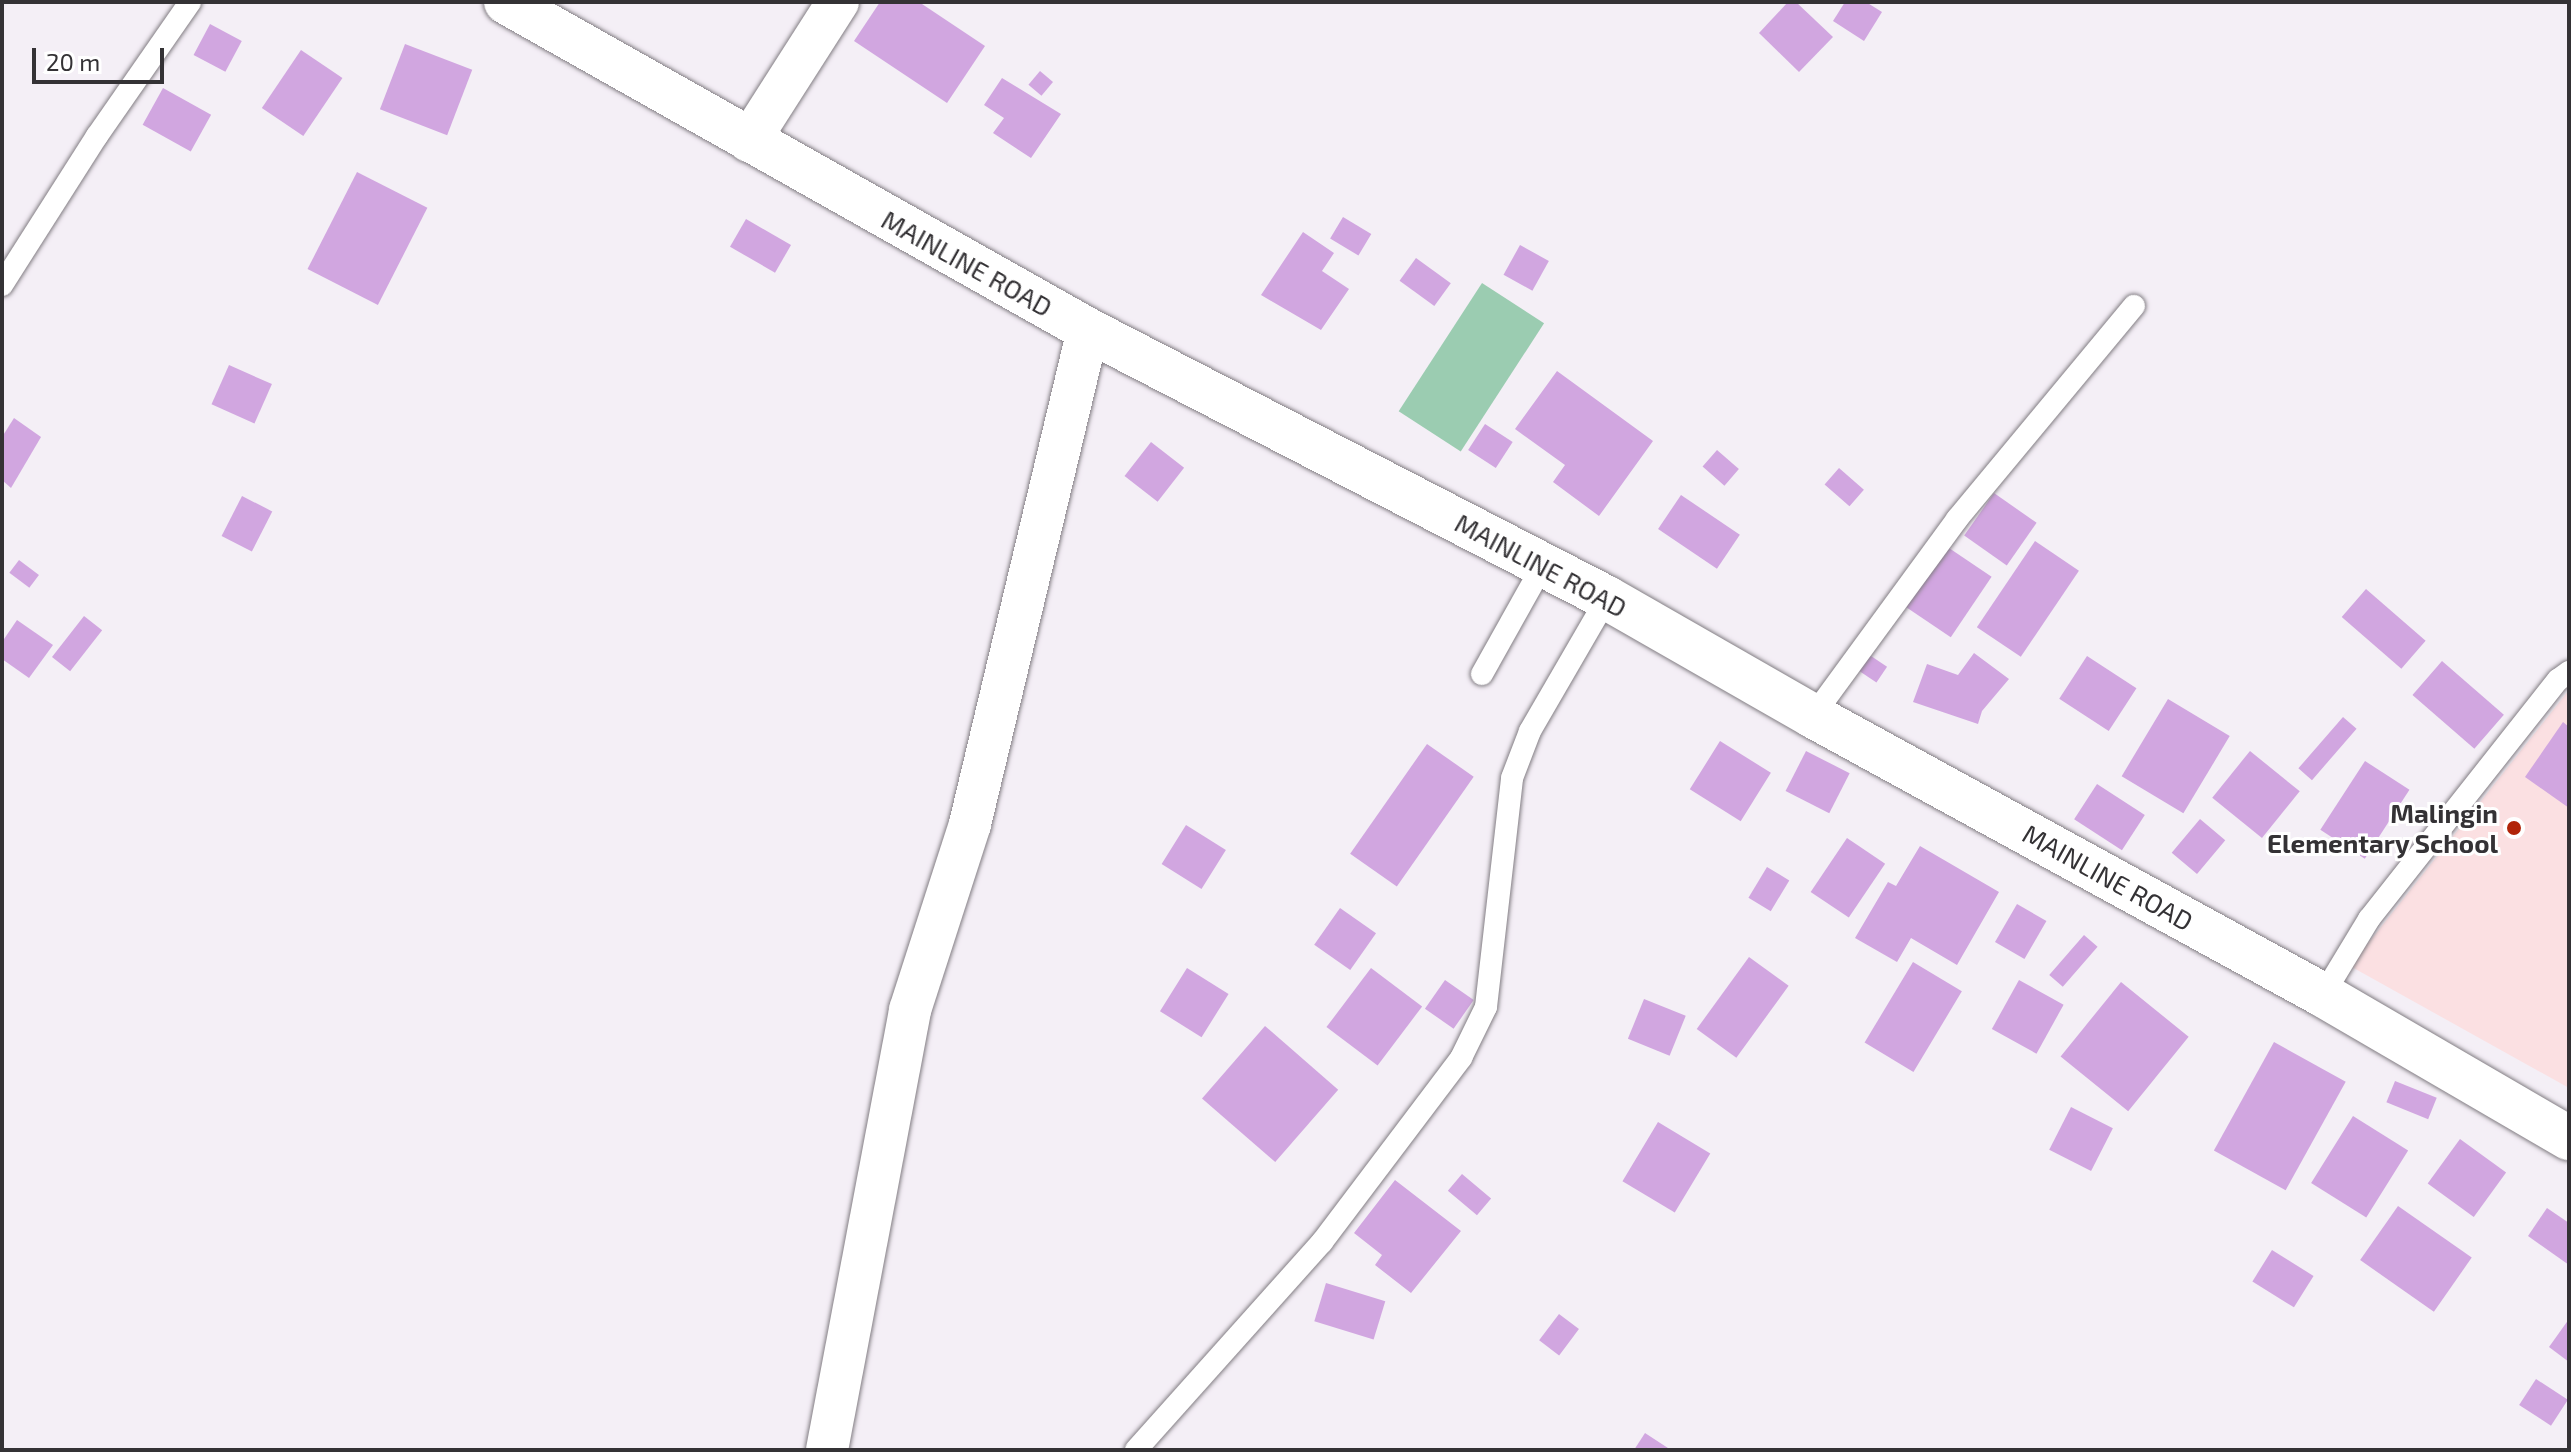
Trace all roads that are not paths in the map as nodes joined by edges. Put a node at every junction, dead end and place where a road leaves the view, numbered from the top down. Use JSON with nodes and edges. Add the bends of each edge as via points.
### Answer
{"nodes":[{"id":1,"x":190,"y":2,"type":"edge"},
{"id":2,"x":506,"y":2,"type":"edge"},
{"id":3,"x":838,"y":2,"type":"edge"},
{"id":4,"x":749,"y":141,"type":"junction"},
{"id":5,"x":2,"y":285,"type":"edge"},
{"id":6,"x":2134,"y":306,"type":"dead end"},
{"id":7,"x":1088,"y":330,"type":"junction"},
{"id":8,"x":1543,"y":565,"type":"junction"},
{"id":9,"x":1607,"y":598,"type":"junction"},
{"id":10,"x":2569,"y":672,"type":"edge"},
{"id":11,"x":1482,"y":674,"type":"dead end"},
{"id":12,"x":1813,"y":716,"type":"junction"},
{"id":13,"x":2323,"y":995,"type":"junction"},
{"id":14,"x":2569,"y":1138,"type":"edge"},
{"id":15,"x":827,"y":1450,"type":"edge"},
{"id":16,"x":1136,"y":1450,"type":"edge"}],
"edges":[{"from":1,"to":5,"type":"lane"},
{"from":2,"to":4,"type":"main road","name":"MAINLINE ROAD"},
{"from":3,"to":4,"type":"street"},
{"from":4,"to":7,"type":"main road","name":"MAINLINE ROAD"},
{"from":6,"to":12,"type":"lane","via":[[1957,519]]},
{"from":7,"to":8,"type":"main road","name":"MAINLINE ROAD"},
{"from":7,"to":15,"type":"street","via":[[970,824],[910,1010]]},
{"from":8,"to":9,"type":"main road","name":"MAINLINE ROAD"},
{"from":8,"to":11,"type":"lane"},
{"from":9,"to":12,"type":"main road","name":"MAINLINE ROAD"},
{"from":9,"to":16,"type":"lane","via":[[1530,731],[1512,778],[1486,1007],[1461,1058],[1322,1242]]},
{"from":10,"to":13,"type":"lane","via":[[2369,919]]},
{"from":12,"to":13,"type":"main road","name":"MAINLINE ROAD"},
{"from":13,"to":14,"type":"main road","name":"MAINLINE ROAD"}]}
